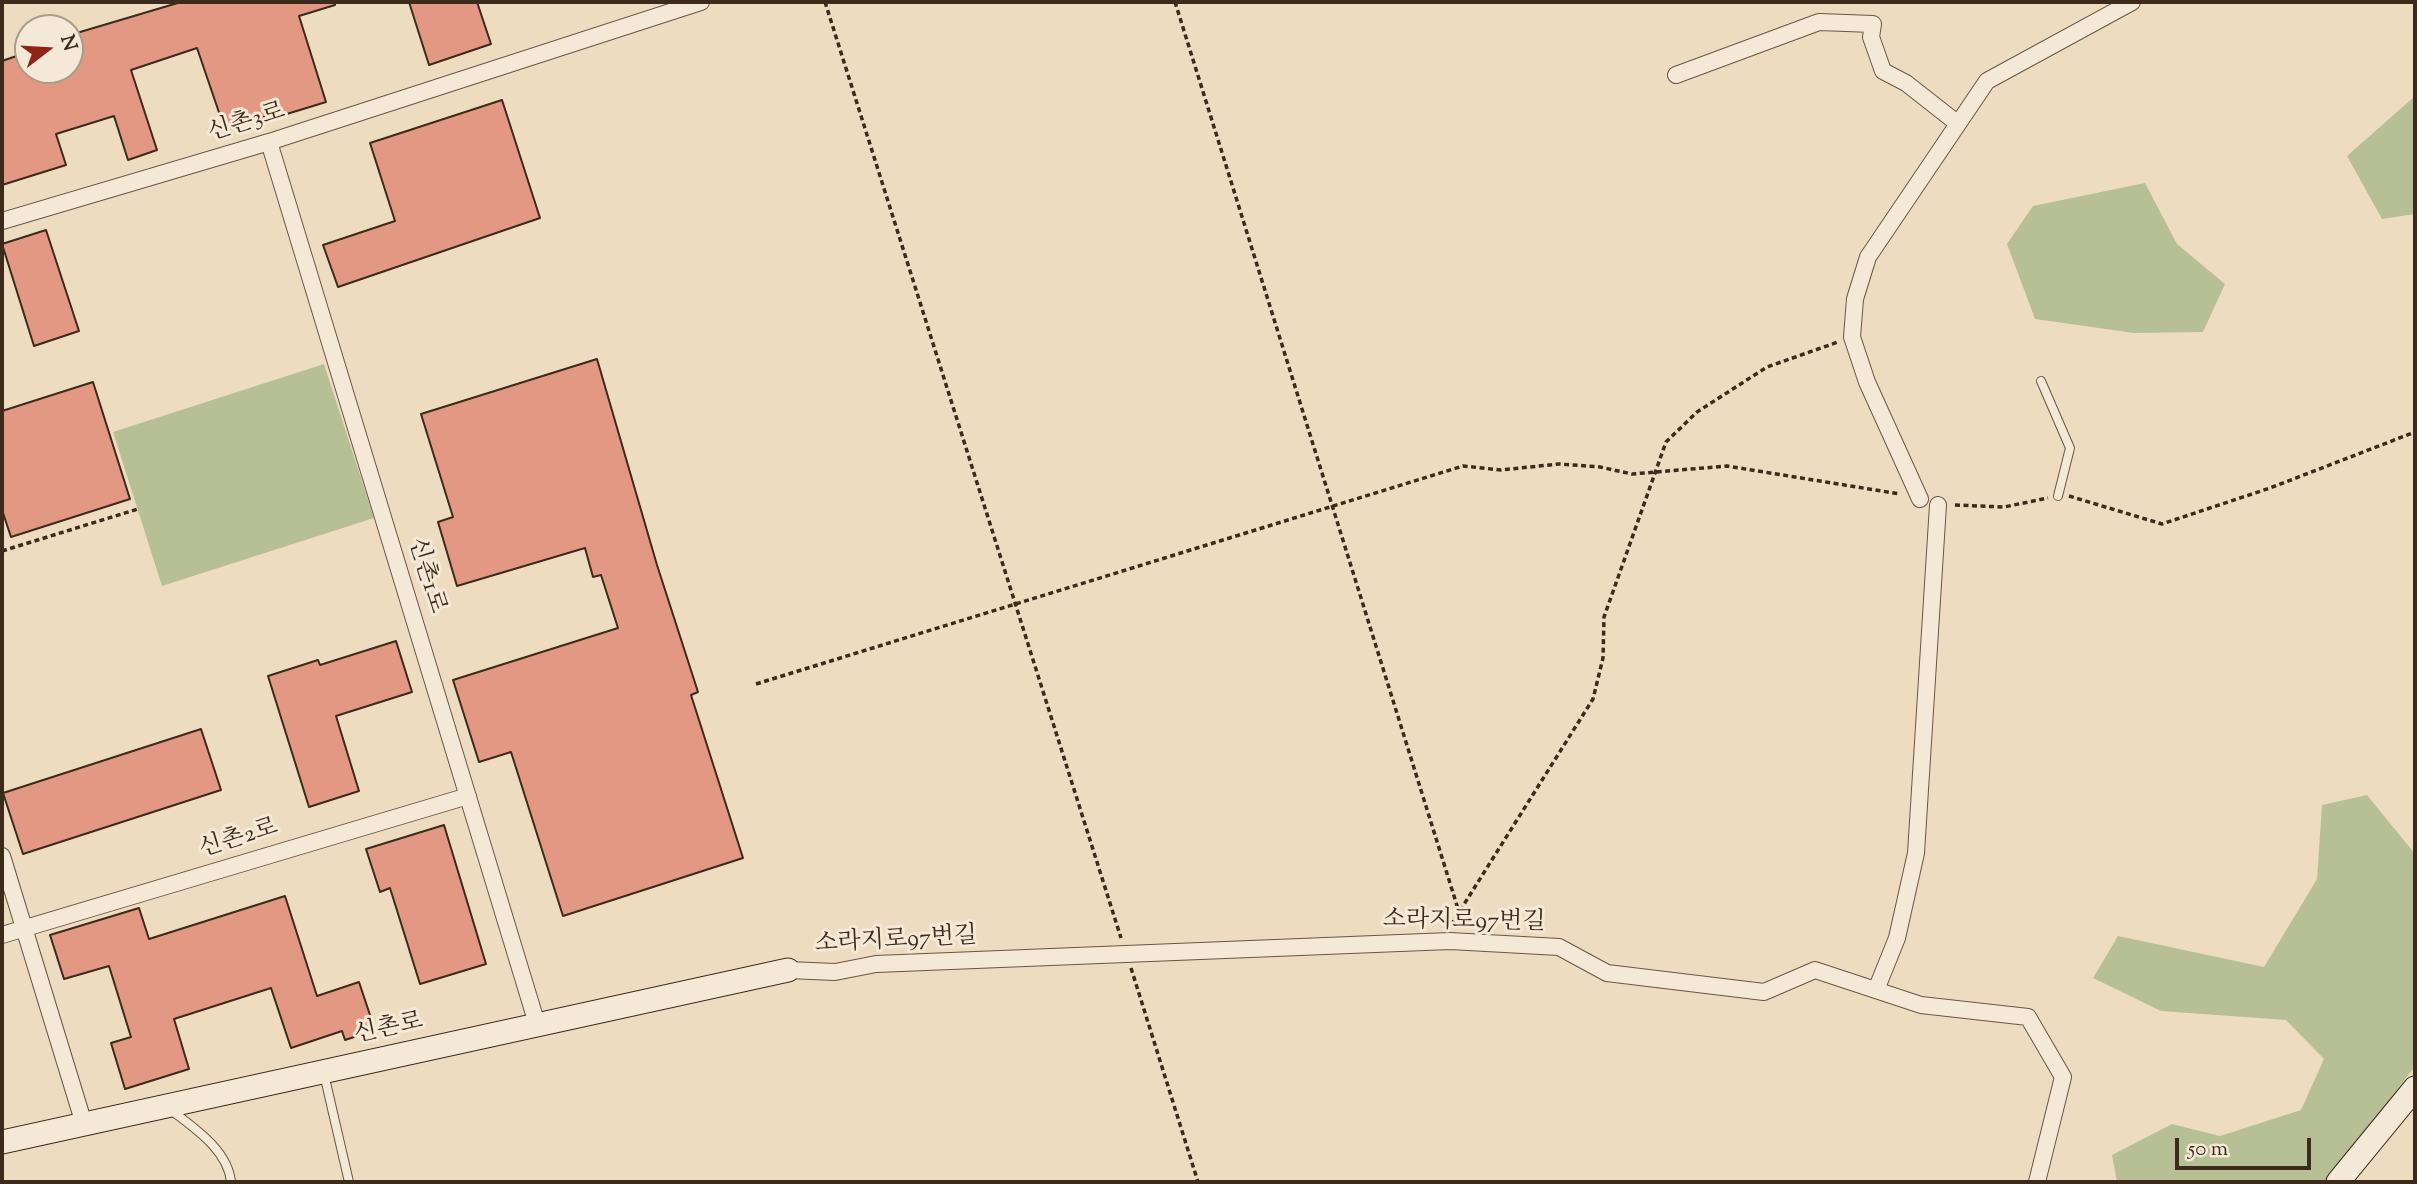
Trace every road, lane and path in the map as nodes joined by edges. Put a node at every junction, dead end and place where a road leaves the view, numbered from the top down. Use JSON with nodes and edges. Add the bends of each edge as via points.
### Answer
{"nodes":[{"id":1,"x":701,"y":2,"type":"edge"},
{"id":2,"x":825,"y":2,"type":"edge"},
{"id":3,"x":1175,"y":2,"type":"edge"},
{"id":4,"x":2132,"y":2,"type":"edge"},
{"id":5,"x":1676,"y":75,"type":"dead end"},
{"id":6,"x":1956,"y":122,"type":"junction"},
{"id":7,"x":269,"y":142,"type":"junction"},
{"id":8,"x":2,"y":221,"type":"edge"},
{"id":9,"x":1852,"y":337,"type":"junction"},
{"id":10,"x":2041,"y":381,"type":"dead end"},
{"id":11,"x":2415,"y":432,"type":"edge"},
{"id":12,"x":1653,"y":472,"type":"junction"},
{"id":13,"x":2058,"y":496,"type":"junction"},
{"id":14,"x":1920,"y":499,"type":"joint"},
{"id":15,"x":1938,"y":505,"type":"joint"},
{"id":16,"x":1332,"y":506,"type":"junction"},
{"id":17,"x":138,"y":509,"type":"dead end"},
{"id":18,"x":2,"y":551,"type":"edge"},
{"id":19,"x":1015,"y":604,"type":"junction"},
{"id":20,"x":756,"y":684,"type":"dead end"},
{"id":21,"x":468,"y":796,"type":"junction"},
{"id":22,"x":2,"y":856,"type":"edge"},
{"id":23,"x":1459,"y":912,"type":"junction"},
{"id":24,"x":24,"y":929,"type":"junction"},
{"id":25,"x":2,"y":935,"type":"edge"},
{"id":26,"x":1440,"y":942,"type":"junction"},
{"id":27,"x":1126,"y":954,"type":"junction"},
{"id":28,"x":788,"y":970,"type":"joint"},
{"id":29,"x":1876,"y":989,"type":"junction"},
{"id":30,"x":537,"y":1024,"type":"junction"},
{"id":31,"x":323,"y":1071,"type":"junction"},
{"id":32,"x":2415,"y":1088,"type":"edge"},
{"id":33,"x":166,"y":1106,"type":"junction"},
{"id":34,"x":84,"y":1124,"type":"junction"},
{"id":35,"x":2,"y":1142,"type":"edge"},
{"id":36,"x":231,"y":1182,"type":"edge"},
{"id":37,"x":349,"y":1182,"type":"edge"},
{"id":38,"x":1198,"y":1182,"type":"edge"},
{"id":39,"x":2037,"y":1182,"type":"edge"},
{"id":40,"x":2338,"y":1182,"type":"edge"}],
"edges":[{"from":1,"to":7,"type":"street","name":"신촌3로"},
{"from":2,"to":19,"type":"path"},
{"from":3,"to":16,"type":"path"},
{"from":4,"to":6,"type":"street","via":[[1987,80]]},
{"from":5,"to":6,"type":"street","via":[[1819,22],[1873,24],[1871,37],[1883,71]]},
{"from":6,"to":9,"type":"street","via":[[1868,257],[1855,299]]},
{"from":7,"to":8,"type":"street","name":"신촌3로"},
{"from":7,"to":21,"type":"street","name":"신촌1로"},
{"from":9,"to":12,"type":"path","via":[[1767,367],[1697,412],[1666,442]]},
{"from":9,"to":14,"type":"street","via":[[1867,382]]},
{"from":10,"to":13,"type":"lane","via":[[2070,448]]},
{"from":11,"to":13,"type":"path","via":[[2162,524],[2111,506]]},
{"from":12,"to":14,"type":"path","via":[[1727,466]]},
{"from":12,"to":16,"type":"path","via":[[1632,474],[1559,464],[1501,470],[1463,466]]},
{"from":12,"to":23,"type":"path","via":[[1604,617],[1603,658],[1593,699]]},
{"from":13,"to":15,"type":"path","via":[[2004,507]]},
{"from":15,"to":29,"type":"street","via":[[1916,853],[1897,938]]},
{"from":16,"to":19,"type":"path"},
{"from":16,"to":23,"type":"path"},
{"from":17,"to":18,"type":"path"},
{"from":19,"to":20,"type":"path"},
{"from":19,"to":27,"type":"path"},
{"from":21,"to":24,"type":"street","name":"신촌2로"},
{"from":21,"to":30,"type":"street","name":"신촌1로"},
{"from":22,"to":24,"type":"street"},
{"from":23,"to":26,"type":"path"},
{"from":24,"to":25,"type":"street","name":"신촌2로"},
{"from":24,"to":34,"type":"street"},
{"from":26,"to":27,"type":"street","name":"소라지로97번길"},
{"from":26,"to":29,"type":"street","name":"소라지로97번길","via":[[1559,947],[1607,973],[1764,992],[1815,970]]},
{"from":27,"to":28,"type":"street","name":"소라지로97번길","via":[[876,964],[835,972]]},
{"from":27,"to":38,"type":"path"},
{"from":28,"to":30,"type":"street","name":"신촌로"},
{"from":29,"to":39,"type":"street","name":"소라지로97번길","via":[[1922,1005],[2028,1017],[2063,1077]]},
{"from":30,"to":31,"type":"street","name":"신촌로"},
{"from":31,"to":33,"type":"street","name":"신촌로"},
{"from":31,"to":37,"type":"lane"},
{"from":32,"to":40,"type":"street"},
{"from":33,"to":34,"type":"street","name":"신촌로"},
{"from":33,"to":36,"type":"lane","via":[[210,1141]]},
{"from":34,"to":35,"type":"street","name":"신촌로"}]}
